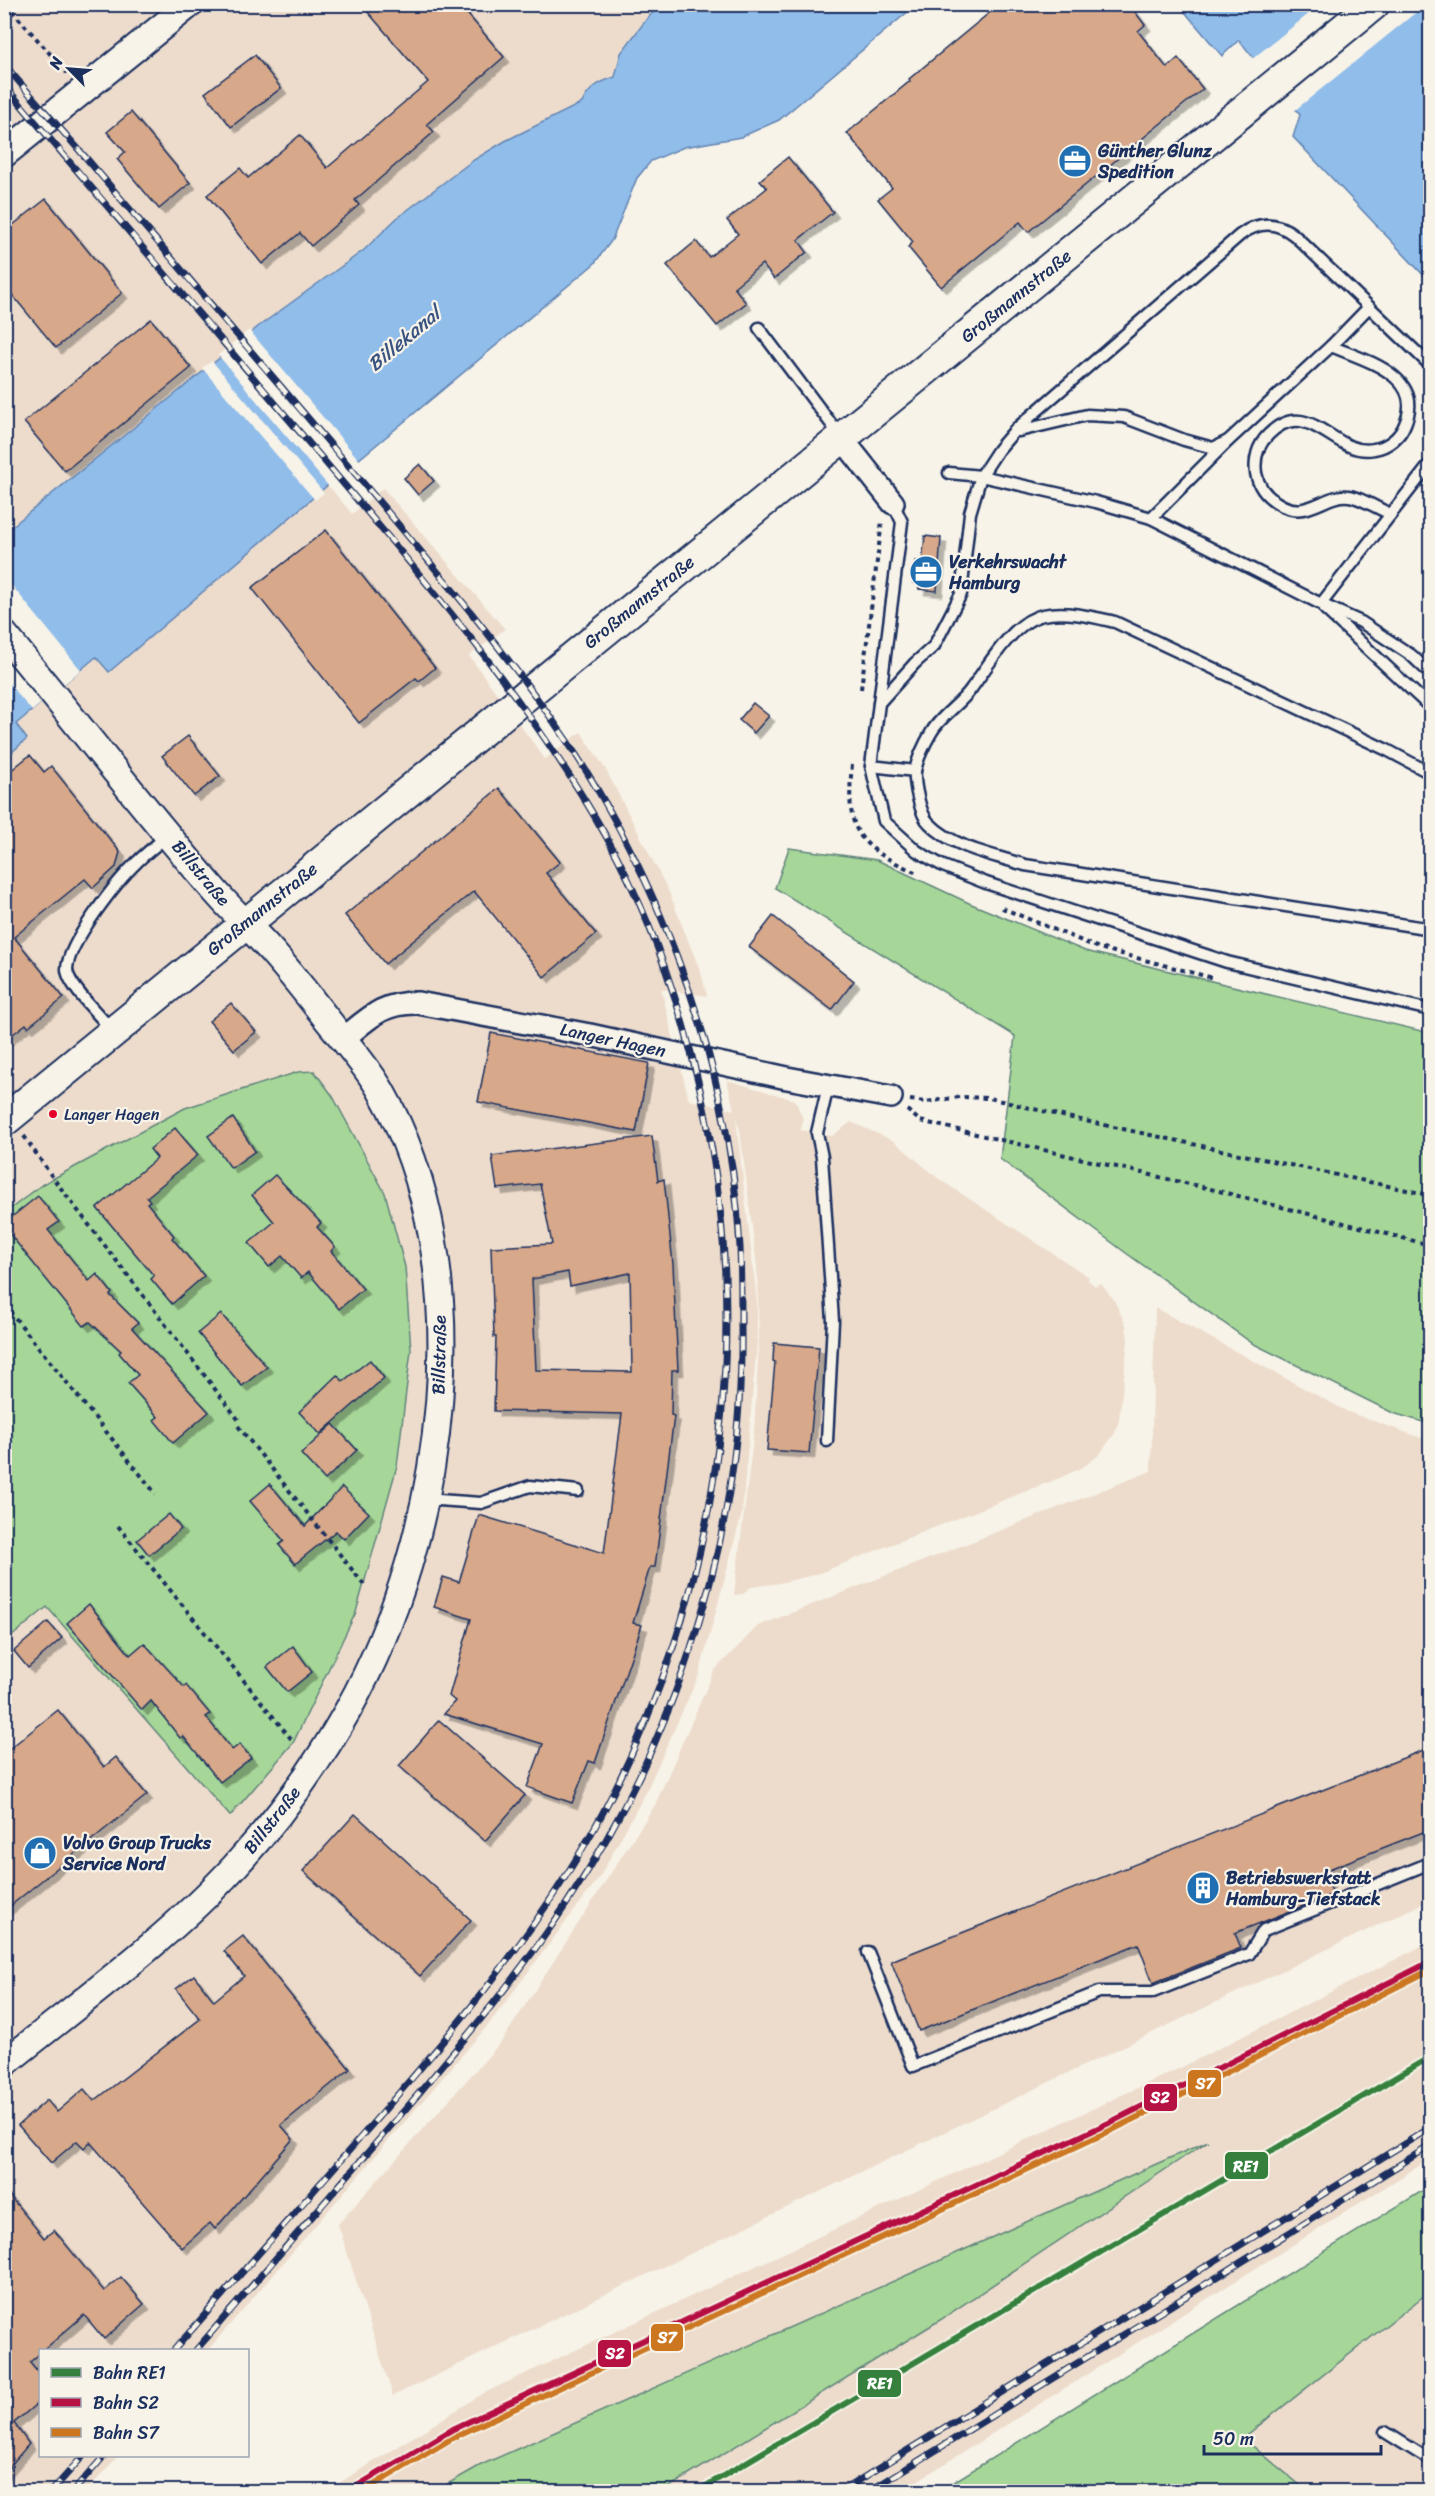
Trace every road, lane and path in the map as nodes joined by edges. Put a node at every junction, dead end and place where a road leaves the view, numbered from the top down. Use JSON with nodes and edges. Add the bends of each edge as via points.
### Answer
{"nodes":[{"id":1,"x":6,"y":4,"type":"edge"},
{"id":2,"x":190,"y":4,"type":"edge"},
{"id":3,"x":1374,"y":4,"type":"edge"},
{"id":4,"x":82,"y":90,"type":"junction"},
{"id":5,"x":4,"y":154,"type":"edge"},
{"id":6,"x":1369,"y":307,"type":"junction"},
{"id":7,"x":759,"y":328,"type":"dead end"},
{"id":8,"x":1331,"y":346,"type":"junction"},
{"id":9,"x":1431,"y":365,"type":"edge"},
{"id":10,"x":1016,"y":429,"type":"junction"},
{"id":11,"x":841,"y":437,"type":"junction"},
{"id":12,"x":1228,"y":441,"type":"junction"},
{"id":13,"x":1431,"y":464,"type":"edge"},
{"id":14,"x":949,"y":473,"type":"dead end"},
{"id":15,"x":981,"y":476,"type":"junction"},
{"id":16,"x":893,"y":503,"type":"joint"},
{"id":17,"x":1391,"y":514,"type":"junction"},
{"id":18,"x":1151,"y":518,"type":"junction"},
{"id":19,"x":1321,"y":604,"type":"junction"},
{"id":20,"x":4,"y":634,"type":"edge"},
{"id":21,"x":1431,"y":673,"type":"edge"},
{"id":22,"x":879,"y":703,"type":"junction"},
{"id":23,"x":1431,"y":707,"type":"edge"},
{"id":24,"x":871,"y":766,"type":"junction"},
{"id":25,"x":915,"y":771,"type":"junction"},
{"id":26,"x":1431,"y":773,"type":"edge"},
{"id":27,"x":169,"y":835,"type":"junction"},
{"id":28,"x":245,"y":923,"type":"junction"},
{"id":29,"x":1431,"y":927,"type":"edge"},
{"id":30,"x":1428,"y":1006,"type":"edge"},
{"id":31,"x":113,"y":1031,"type":"junction"},
{"id":32,"x":343,"y":1039,"type":"junction"},
{"id":33,"x":828,"y":1086,"type":"junction"},
{"id":34,"x":891,"y":1097,"type":"junction"},
{"id":35,"x":8,"y":1118,"type":"edge"},
{"id":36,"x":1431,"y":1195,"type":"edge"},
{"id":37,"x":1431,"y":1245,"type":"edge"},
{"id":38,"x":4,"y":1304,"type":"edge"},
{"id":39,"x":827,"y":1441,"type":"dead end"},
{"id":40,"x":578,"y":1491,"type":"dead end"},
{"id":41,"x":156,"y":1494,"type":"dead end"},
{"id":42,"x":424,"y":1498,"type":"junction"},
{"id":43,"x":118,"y":1526,"type":"dead end"},
{"id":44,"x":365,"y":1586,"type":"dead end"},
{"id":45,"x":293,"y":1741,"type":"dead end"},
{"id":46,"x":1431,"y":1863,"type":"edge"},
{"id":47,"x":868,"y":1952,"type":"dead end"},
{"id":48,"x":4,"y":2064,"type":"edge"},
{"id":49,"x":1385,"y":2432,"type":"dead end"},
{"id":50,"x":1431,"y":2460,"type":"edge"}],
"edges":[{"from":1,"to":4,"type":"path"},
{"from":2,"to":4,"type":"street"},
{"from":3,"to":11,"type":"main road","name":"Großmannstraße"},
{"from":4,"to":5,"type":"street"},
{"from":6,"to":8,"type":"lane"},
{"from":6,"to":9,"type":"lane"},
{"from":6,"to":10,"type":"lane","via":[[1285,228],[1273,224],[1250,227]]},
{"from":7,"to":11,"type":"lane"},
{"from":8,"to":12,"type":"lane"},
{"from":8,"to":17,"type":"lane","via":[[1397,377],[1408,400],[1405,425],[1386,445],[1364,450],[1351,448],[1308,422],[1273,429],[1258,449],[1255,461],[1260,487],[1288,508],[1312,507],[1349,496]]},
{"from":10,"to":12,"type":"lane","via":[[1087,415],[1124,417],[1213,448]]},
{"from":10,"to":15,"type":"lane"},
{"from":11,"to":16,"type":"street"},
{"from":11,"to":28,"type":"main road","name":"Großmannstraße"},
{"from":12,"to":18,"type":"lane"},
{"from":13,"to":17,"type":"lane"},
{"from":14,"to":15,"type":"lane"},
{"from":15,"to":18,"type":"lane"},
{"from":15,"to":22,"type":"lane","via":[[970,513],[961,594],[934,646]]},
{"from":16,"to":22,"type":"lane","via":[[902,522]]},
{"from":17,"to":19,"type":"lane"},
{"from":18,"to":19,"type":"lane"},
{"from":19,"to":21,"type":"lane","via":[[1361,622]]},
{"from":19,"to":23,"type":"lane"},
{"from":20,"to":27,"type":"street","name":"Billstraße"},
{"from":22,"to":24,"type":"lane"},
{"from":24,"to":25,"type":"lane"},
{"from":24,"to":30,"type":"lane","via":[[884,821],[917,851],[943,866],[1227,962]]},
{"from":25,"to":26,"type":"lane","via":[[932,731],[966,696],[1009,638],[1042,615],[1059,614],[1115,622]]},
{"from":25,"to":29,"type":"lane","via":[[917,796],[927,822],[956,842],[993,855],[1036,867]]},
{"from":27,"to":28,"type":"street","name":"Billstraße"},
{"from":27,"to":31,"type":"lane","via":[[137,861],[98,909],[74,946],[67,969],[71,982]]},
{"from":28,"to":31,"type":"main road","name":"Großmannstraße"},
{"from":28,"to":32,"type":"street","name":"Billstraße"},
{"from":31,"to":35,"type":"main road","name":"Großmannstraße"},
{"from":32,"to":33,"type":"street","name":"Langer Hagen","via":[[389,1005],[418,1002]]},
{"from":32,"to":42,"type":"street","name":"Billstraße","via":[[368,1068],[399,1127],[419,1176],[437,1265],[442,1356],[436,1428]]},
{"from":33,"to":34,"type":"street","name":"Langer Hagen"},
{"from":33,"to":39,"type":"lane","via":[[817,1133],[822,1156],[833,1321]]},
{"from":34,"to":36,"type":"path","via":[[926,1102],[989,1098]]},
{"from":34,"to":37,"type":"path","via":[[920,1121]]},
{"from":35,"to":44,"type":"path"},
{"from":38,"to":41,"type":"path"},
{"from":40,"to":42,"type":"lane","via":[[530,1486],[481,1503]]},
{"from":42,"to":48,"type":"street","name":"Billstraße","via":[[386,1630],[324,1750],[277,1816],[191,1910]]},
{"from":43,"to":45,"type":"path"},
{"from":46,"to":47,"type":"lane","via":[[1264,1930],[1249,1954],[1153,1992],[1099,1992],[913,2066]]},
{"from":49,"to":50,"type":"lane"}]}
